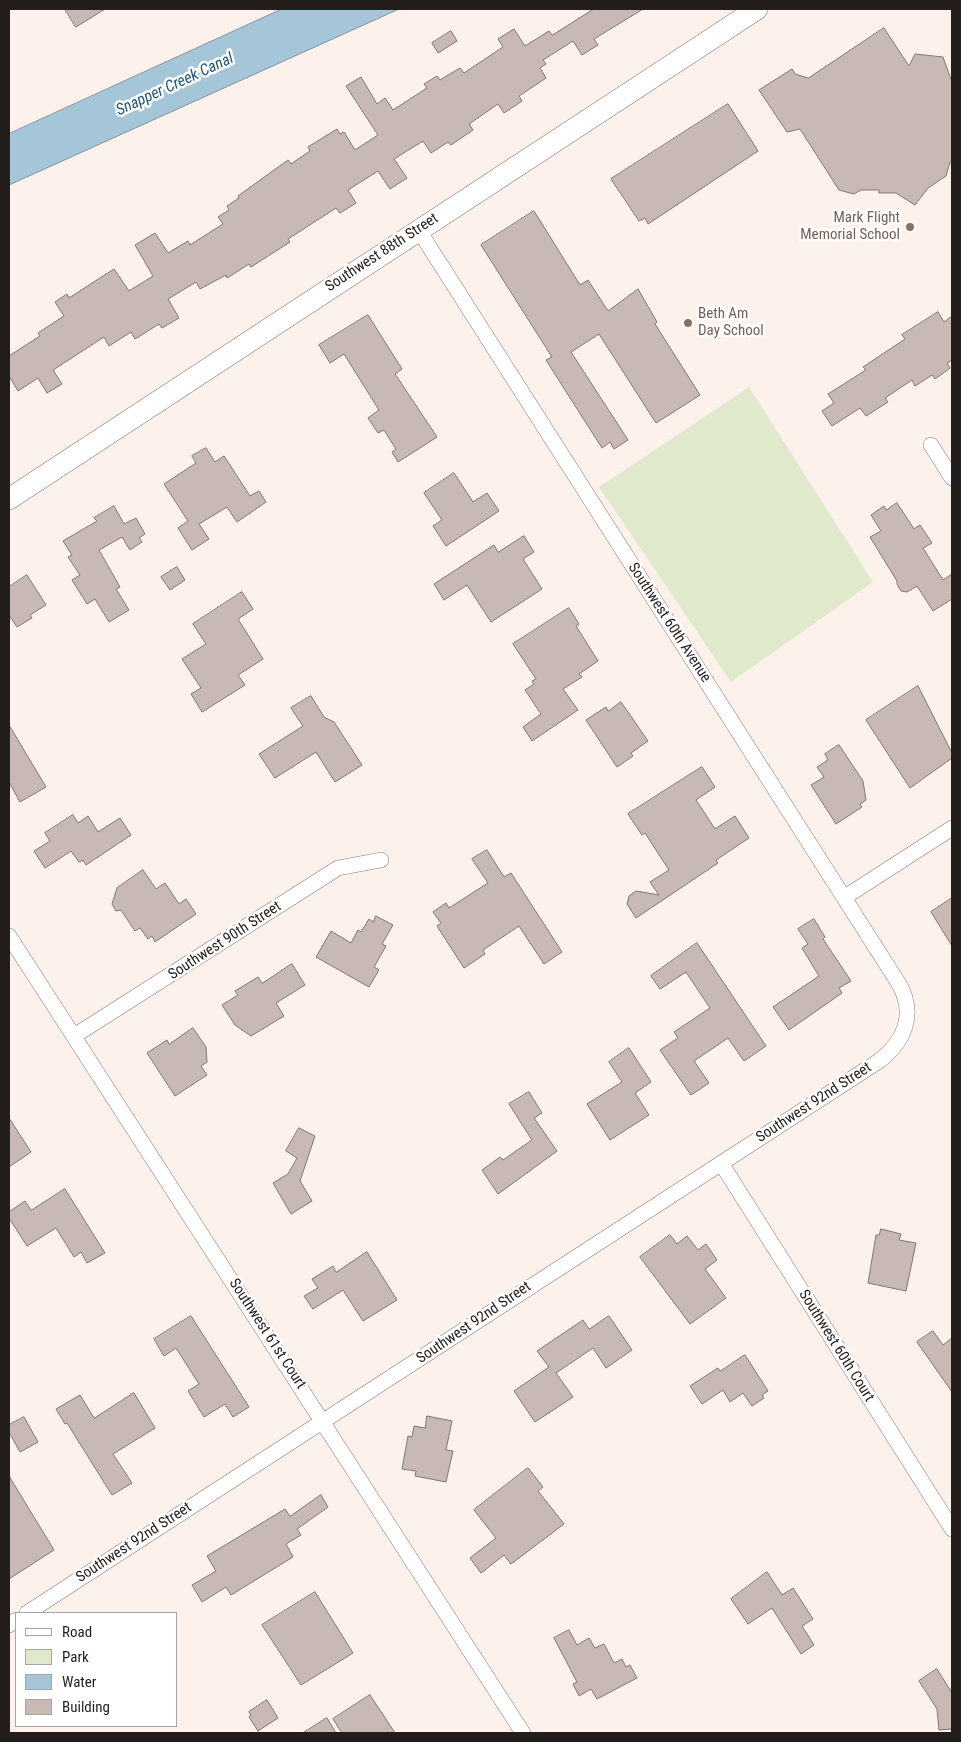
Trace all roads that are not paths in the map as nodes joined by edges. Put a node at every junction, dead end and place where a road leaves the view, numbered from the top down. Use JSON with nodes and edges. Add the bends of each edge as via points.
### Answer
{"nodes":[{"id":1,"x":757,"y":9,"type":"edge"},
{"id":2,"x":418,"y":230,"type":"junction"},
{"id":3,"x":931,"y":445,"type":"dead end"},
{"id":4,"x":952,"y":478,"type":"edge"},
{"id":5,"x":9,"y":499,"type":"edge"},
{"id":6,"x":952,"y":828,"type":"edge"},
{"id":7,"x":381,"y":860,"type":"dead end"},
{"id":8,"x":845,"y":897,"type":"junction"},
{"id":9,"x":9,"y":936,"type":"edge"},
{"id":10,"x":907,"y":1020,"type":"joint"},
{"id":11,"x":74,"y":1036,"type":"junction"},
{"id":12,"x":721,"y":1163,"type":"junction"},
{"id":13,"x":323,"y":1422,"type":"junction"},
{"id":14,"x":952,"y":1529,"type":"edge"},
{"id":15,"x":29,"y":1612,"type":"edge"},
{"id":16,"x":523,"y":1733,"type":"edge"}],
"edges":[{"from":1,"to":2,"type":"street","name":"Southwest 88th Street"},
{"from":2,"to":5,"type":"street","name":"Southwest 88th Street"},
{"from":2,"to":8,"type":"street","name":"Southwest 60th Avenue"},
{"from":3,"to":4,"type":"street"},
{"from":6,"to":8,"type":"street"},
{"from":7,"to":11,"type":"street","name":"Southwest 90th Street","via":[[338,868]]},
{"from":8,"to":10,"type":"street","name":"Southwest 60th Avenue","via":[[904,993],[909,1010]]},
{"from":9,"to":11,"type":"street","name":"Southwest 61st Court"},
{"from":10,"to":12,"type":"street","name":"Southwest 92nd Street","via":[[898,1044],[890,1053]]},
{"from":11,"to":13,"type":"street","name":"Southwest 61st Court"},
{"from":12,"to":13,"type":"street","name":"Southwest 92nd Street"},
{"from":12,"to":14,"type":"street","name":"Southwest 60th Court"},
{"from":13,"to":15,"type":"street","name":"Southwest 92nd Street"},
{"from":13,"to":16,"type":"street","name":"Southwest 61st Court"}]}
